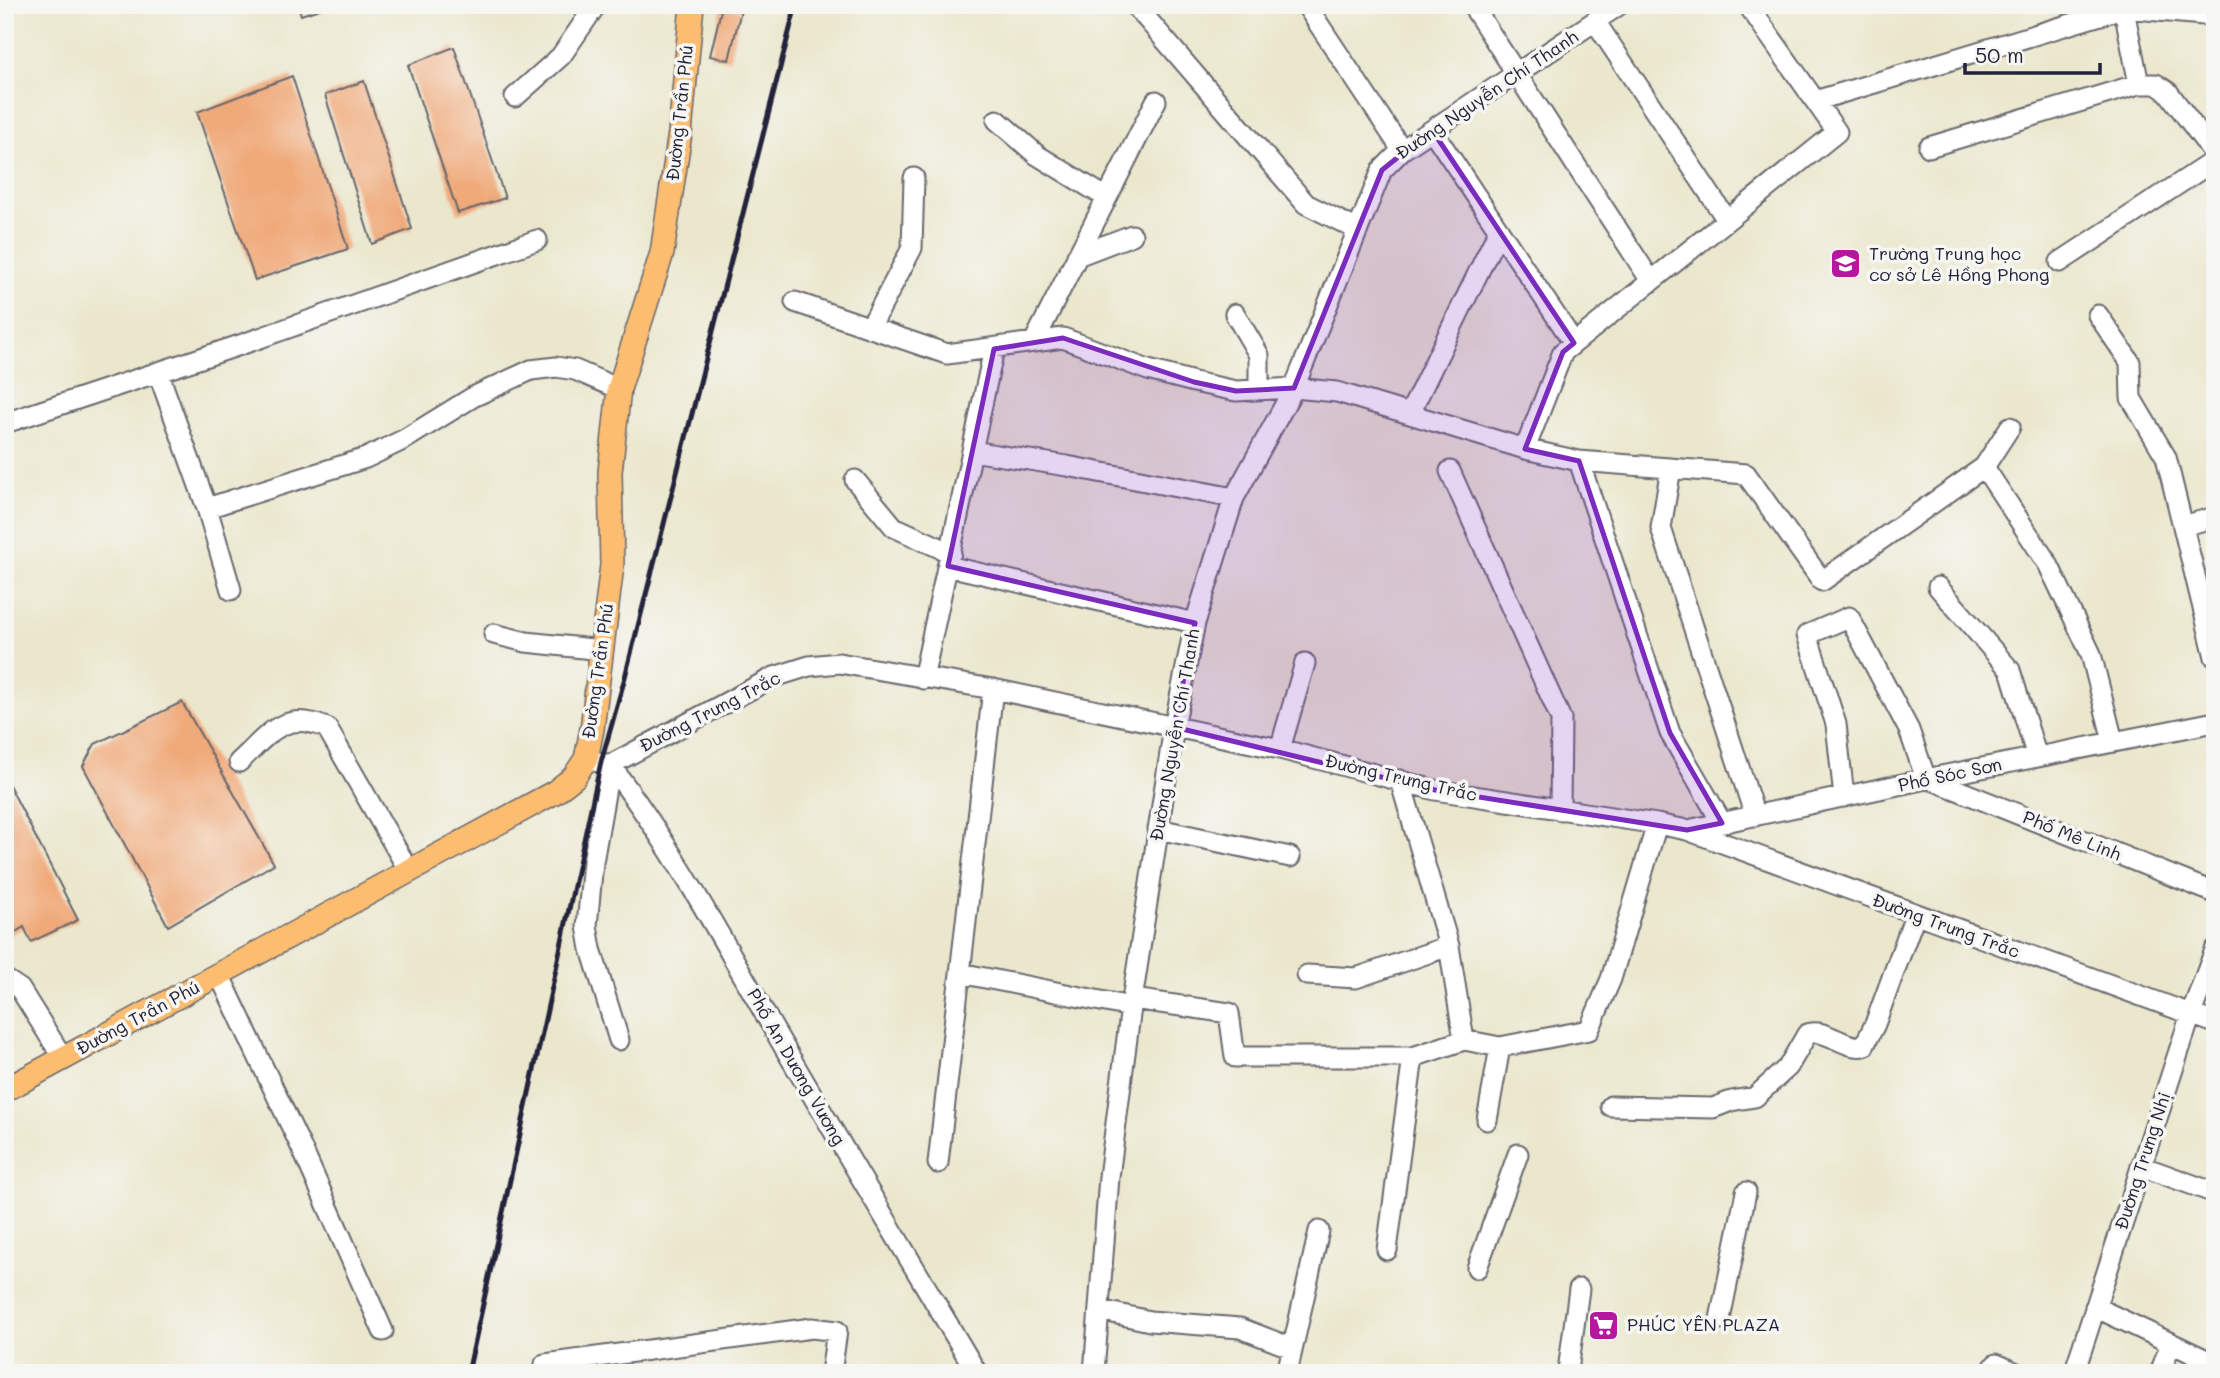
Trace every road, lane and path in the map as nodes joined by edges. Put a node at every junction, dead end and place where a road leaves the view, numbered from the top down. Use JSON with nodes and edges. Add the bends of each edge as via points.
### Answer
{"nodes":[{"id":1,"x":596,"y":5,"type":"edge"},
{"id":2,"x":692,"y":5,"type":"edge"},
{"id":3,"x":1135,"y":5,"type":"edge"},
{"id":4,"x":1306,"y":5,"type":"edge"},
{"id":5,"x":1472,"y":5,"type":"edge"},
{"id":6,"x":1619,"y":5,"type":"edge"},
{"id":7,"x":1748,"y":5,"type":"edge"},
{"id":8,"x":2124,"y":7,"type":"edge"},
{"id":9,"x":2215,"y":16,"type":"edge"},
{"id":10,"x":1595,"y":21,"type":"junction"},
{"id":11,"x":1517,"y":73,"type":"junction"},
{"id":12,"x":2139,"y":85,"type":"junction"},
{"id":13,"x":515,"y":97,"type":"dead end"},
{"id":14,"x":1156,"y":101,"type":"dead end"},
{"id":15,"x":1815,"y":101,"type":"junction"},
{"id":16,"x":997,"y":120,"type":"dead end"},
{"id":17,"x":1432,"y":130,"type":"junction"},
{"id":18,"x":1929,"y":147,"type":"dead end"},
{"id":19,"x":1402,"y":150,"type":"junction"},
{"id":20,"x":2215,"y":158,"type":"edge"},
{"id":21,"x":914,"y":178,"type":"dead end"},
{"id":22,"x":1107,"y":198,"type":"junction"},
{"id":23,"x":1727,"y":220,"type":"junction"},
{"id":24,"x":1358,"y":230,"type":"junction"},
{"id":25,"x":1499,"y":230,"type":"junction"},
{"id":26,"x":1132,"y":234,"type":"dead end"},
{"id":27,"x":537,"y":240,"type":"dead end"},
{"id":28,"x":1077,"y":256,"type":"junction"},
{"id":29,"x":2060,"y":262,"type":"dead end"},
{"id":30,"x":1651,"y":281,"type":"junction"},
{"id":31,"x":795,"y":302,"type":"dead end"},
{"id":32,"x":1235,"y":314,"type":"dead end"},
{"id":33,"x":2098,"y":315,"type":"dead end"},
{"id":34,"x":870,"y":328,"type":"junction"},
{"id":35,"x":1034,"y":342,"type":"junction"},
{"id":36,"x":1574,"y":343,"type":"junction"},
{"id":37,"x":994,"y":349,"type":"junction"},
{"id":38,"x":158,"y":372,"type":"junction"},
{"id":39,"x":1294,"y":388,"type":"junction"},
{"id":40,"x":618,"y":389,"type":"junction"},
{"id":41,"x":1259,"y":390,"type":"junction"},
{"id":42,"x":1410,"y":413,"type":"junction"},
{"id":43,"x":5,"y":423,"type":"edge"},
{"id":44,"x":2010,"y":427,"type":"dead end"},
{"id":45,"x":1525,"y":449,"type":"junction"},
{"id":46,"x":972,"y":451,"type":"junction"},
{"id":47,"x":1579,"y":461,"type":"junction"},
{"id":48,"x":1984,"y":467,"type":"junction"},
{"id":49,"x":1671,"y":468,"type":"junction"},
{"id":50,"x":1450,"y":471,"type":"dead end"},
{"id":51,"x":855,"y":480,"type":"dead end"},
{"id":52,"x":1234,"y":498,"type":"junction"},
{"id":53,"x":206,"y":508,"type":"junction"},
{"id":54,"x":2215,"y":517,"type":"edge"},
{"id":55,"x":2183,"y":526,"type":"junction"},
{"id":56,"x":949,"y":560,"type":"junction"},
{"id":57,"x":1938,"y":587,"type":"dead end"},
{"id":58,"x":231,"y":590,"type":"dead end"},
{"id":59,"x":1195,"y":623,"type":"junction"},
{"id":60,"x":494,"y":634,"type":"dead end"},
{"id":61,"x":602,"y":650,"type":"junction"},
{"id":62,"x":2215,"y":657,"type":"edge"},
{"id":63,"x":1305,"y":663,"type":"dead end"},
{"id":64,"x":923,"y":679,"type":"junction"},
{"id":65,"x":993,"y":689,"type":"junction"},
{"id":66,"x":2215,"y":722,"type":"edge"},
{"id":67,"x":1174,"y":727,"type":"junction"},
{"id":68,"x":2113,"y":741,"type":"junction"},
{"id":69,"x":1280,"y":749,"type":"junction"},
{"id":70,"x":2036,"y":757,"type":"junction"},
{"id":71,"x":586,"y":759,"type":"junction"},
{"id":72,"x":239,"y":762,"type":"dead end"},
{"id":73,"x":610,"y":765,"type":"junction"},
{"id":74,"x":1928,"y":779,"type":"junction"},
{"id":75,"x":1400,"y":780,"type":"junction"},
{"id":76,"x":1844,"y":797,"type":"junction"},
{"id":77,"x":1560,"y":810,"type":"junction"},
{"id":78,"x":1755,"y":816,"type":"junction"},
{"id":79,"x":1722,"y":823,"type":"junction"},
{"id":80,"x":1657,"y":824,"type":"junction"},
{"id":81,"x":1158,"y":830,"type":"junction"},
{"id":82,"x":1687,"y":830,"type":"junction"},
{"id":83,"x":1290,"y":857,"type":"dead end"},
{"id":84,"x":409,"y":871,"type":"junction"},
{"id":85,"x":2215,"y":893,"type":"edge"},
{"id":86,"x":1915,"y":915,"type":"junction"},
{"id":87,"x":1449,"y":946,"type":"junction"},
{"id":88,"x":2215,"y":950,"type":"edge"},
{"id":89,"x":960,"y":973,"type":"junction"},
{"id":90,"x":219,"y":974,"type":"junction"},
{"id":91,"x":1307,"y":975,"type":"dead end"},
{"id":92,"x":5,"y":979,"type":"edge"},
{"id":93,"x":1132,"y":1003,"type":"junction"},
{"id":94,"x":2191,"y":1014,"type":"junction"},
{"id":95,"x":2215,"y":1023,"type":"edge"},
{"id":96,"x":619,"y":1040,"type":"dead end"},
{"id":97,"x":1464,"y":1040,"type":"junction"},
{"id":98,"x":1500,"y":1047,"type":"junction"},
{"id":99,"x":1413,"y":1057,"type":"junction"},
{"id":100,"x":63,"y":1058,"type":"junction"},
{"id":101,"x":5,"y":1090,"type":"edge"},
{"id":102,"x":1611,"y":1106,"type":"dead end"},
{"id":103,"x":1488,"y":1120,"type":"dead end"},
{"id":104,"x":1518,"y":1154,"type":"dead end"},
{"id":105,"x":938,"y":1163,"type":"dead end"},
{"id":106,"x":2141,"y":1166,"type":"junction"},
{"id":107,"x":1746,"y":1192,"type":"dead end"},
{"id":108,"x":2215,"y":1193,"type":"edge"},
{"id":109,"x":1320,"y":1231,"type":"dead end"},
{"id":110,"x":1387,"y":1250,"type":"dead end"},
{"id":111,"x":1477,"y":1268,"type":"dead end"},
{"id":112,"x":1578,"y":1289,"type":"dead end"},
{"id":113,"x":2095,"y":1307,"type":"junction"},
{"id":114,"x":1099,"y":1310,"type":"junction"},
{"id":115,"x":1720,"y":1320,"type":"dead end"},
{"id":116,"x":383,"y":1331,"type":"dead end"},
{"id":117,"x":2171,"y":1343,"type":"junction"},
{"id":118,"x":1292,"y":1348,"type":"junction"},
{"id":119,"x":2215,"y":1364,"type":"edge"},
{"id":120,"x":1568,"y":1371,"type":"edge"},
{"id":121,"x":544,"y":1373,"type":"edge"},
{"id":122,"x":831,"y":1373,"type":"edge"},
{"id":123,"x":977,"y":1373,"type":"edge"},
{"id":124,"x":1094,"y":1373,"type":"edge"},
{"id":125,"x":1287,"y":1373,"type":"edge"},
{"id":126,"x":1990,"y":1373,"type":"edge"},
{"id":127,"x":2017,"y":1373,"type":"edge"},
{"id":128,"x":2074,"y":1373,"type":"edge"},
{"id":129,"x":2160,"y":1373,"type":"edge"}],
"edges":[{"from":1,"to":13,"type":"street","via":[[561,56]]},
{"from":2,"to":40,"type":"main road","name":"Đường Trần Phú","via":[[662,253]]},
{"from":3,"to":24,"type":"street","via":[[1306,204]]},
{"from":4,"to":19,"type":"street"},
{"from":5,"to":11,"type":"street"},
{"from":6,"to":10,"type":"street","name":"Đường Nguyễn Chí Thanh"},
{"from":7,"to":15,"type":"street"},
{"from":8,"to":9,"type":"street"},
{"from":8,"to":12,"type":"street"},
{"from":8,"to":15,"type":"street"},
{"from":10,"to":11,"type":"street","name":"Đường Nguyễn Chí Thanh"},
{"from":10,"to":23,"type":"street"},
{"from":11,"to":17,"type":"street","name":"Đường Nguyễn Chí Thanh"},
{"from":11,"to":30,"type":"street"},
{"from":12,"to":18,"type":"street"},
{"from":12,"to":20,"type":"street","via":[[2156,84],[2168,92]]},
{"from":14,"to":22,"type":"street"},
{"from":15,"to":23,"type":"street","via":[[1837,132]]},
{"from":16,"to":22,"type":"street","via":[[1037,155]]},
{"from":17,"to":19,"type":"street","name":"Đường Nguyễn Chí Thanh"},
{"from":17,"to":25,"type":"street"},
{"from":19,"to":24,"type":"street","name":"Đường Nguyễn Chí Thanh","via":[[1382,170]]},
{"from":20,"to":29,"type":"street"},
{"from":21,"to":34,"type":"street","via":[[912,248]]},
{"from":22,"to":28,"type":"street"},
{"from":23,"to":30,"type":"street"},
{"from":24,"to":39,"type":"street","name":"Đường Nguyễn Chí Thanh"},
{"from":25,"to":36,"type":"street"},
{"from":25,"to":42,"type":"street"},
{"from":26,"to":28,"type":"street"},
{"from":27,"to":38,"type":"street"},
{"from":28,"to":35,"type":"street"},
{"from":30,"to":36,"type":"street"},
{"from":31,"to":34,"type":"street"},
{"from":32,"to":41,"type":"street","via":[[1259,355]]},
{"from":33,"to":55,"type":"street","via":[[2130,362],[2131,398],[2166,457]]},
{"from":34,"to":37,"type":"street","via":[[947,354]]},
{"from":35,"to":37,"type":"street"},
{"from":35,"to":41,"type":"street","via":[[1063,338],[1171,376],[1237,391]]},
{"from":36,"to":45,"type":"street","via":[[1563,352]]},
{"from":37,"to":46,"type":"street"},
{"from":38,"to":43,"type":"street"},
{"from":38,"to":53,"type":"street"},
{"from":39,"to":41,"type":"street"},
{"from":39,"to":42,"type":"street","via":[[1338,392]]},
{"from":39,"to":52,"type":"street","name":"Đường Nguyễn Chí Thanh"},
{"from":40,"to":53,"type":"street","via":[[575,370],[531,370],[366,458]]},
{"from":40,"to":61,"type":"main road","name":"Đường Trần Phú","via":[[610,472],[612,565]]},
{"from":42,"to":45,"type":"street"},
{"from":44,"to":48,"type":"street"},
{"from":45,"to":47,"type":"street"},
{"from":46,"to":52,"type":"street"},
{"from":46,"to":56,"type":"street"},
{"from":47,"to":49,"type":"street"},
{"from":47,"to":79,"type":"street","via":[[1670,733]]},
{"from":48,"to":49,"type":"street","via":[[1822,581],[1746,474]]},
{"from":48,"to":68,"type":"street","via":[[2048,564],[2091,654]]},
{"from":49,"to":78,"type":"street","via":[[1661,528]]},
{"from":50,"to":77,"type":"street","via":[[1561,719]]},
{"from":51,"to":56,"type":"street","via":[[894,527]]},
{"from":52,"to":59,"type":"street","name":"Đường Nguyễn Chí Thanh"},
{"from":53,"to":58,"type":"street"},
{"from":54,"to":55,"type":"street"},
{"from":55,"to":62,"type":"street"},
{"from":56,"to":59,"type":"street"},
{"from":56,"to":64,"type":"street"},
{"from":57,"to":70,"type":"street","via":[[2010,670]]},
{"from":59,"to":67,"type":"street","name":"Đường Nguyễn Chí Thanh"},
{"from":60,"to":61,"type":"street"},
{"from":61,"to":71,"type":"main road","name":"Đường Trần Phú"},
{"from":63,"to":69,"type":"street"},
{"from":64,"to":65,"type":"street","name":"Đường Trưng Trắc"},
{"from":64,"to":73,"type":"street","name":"Đường Trưng Trắc","via":[[839,663],[808,666],[774,677]]},
{"from":65,"to":67,"type":"street","name":"Đường Trưng Trắc"},
{"from":65,"to":89,"type":"street"},
{"from":66,"to":68,"type":"street","name":"Phố Sóc Sơn"},
{"from":67,"to":69,"type":"street","name":"Đường Trưng Trắc"},
{"from":67,"to":81,"type":"street","name":"Đường Nguyễn Chí Thanh"},
{"from":68,"to":70,"type":"street","name":"Phố Sóc Sơn"},
{"from":69,"to":75,"type":"street","name":"Đường Trưng Trắc"},
{"from":70,"to":74,"type":"street","name":"Phố Sóc Sơn"},
{"from":71,"to":73,"type":"street"},
{"from":71,"to":84,"type":"main road","name":"Đường Trần Phú","via":[[574,777],[555,792]]},
{"from":72,"to":84,"type":"street","via":[[289,721],[310,720],[327,728]]},
{"from":73,"to":96,"type":"street","via":[[587,926]]},
{"from":73,"to":123,"type":"street","name":"Phố An Dương Vương","via":[[676,859]]},
{"from":74,"to":76,"type":"street","name":"Phố Sóc Sơn"},
{"from":74,"to":76,"type":"street","via":[[1909,730],[1849,617],[1807,635],[1836,724]]},
{"from":74,"to":85,"type":"street","name":"Phố Mê Linh"},
{"from":75,"to":77,"type":"street","name":"Đường Trưng Trắc"},
{"from":75,"to":87,"type":"street"},
{"from":76,"to":78,"type":"street","name":"Phố Sóc Sơn"},
{"from":77,"to":80,"type":"street","name":"Đường Trưng Trắc"},
{"from":78,"to":79,"type":"street","name":"Phố Sóc Sơn"},
{"from":79,"to":82,"type":"street","name":"Phố Sóc Sơn"},
{"from":80,"to":82,"type":"street","name":"Đường Trưng Trắc"},
{"from":80,"to":98,"type":"street","via":[[1611,979],[1589,1030]]},
{"from":81,"to":83,"type":"street"},
{"from":81,"to":93,"type":"street","name":"Đường Nguyễn Chí Thanh"},
{"from":82,"to":86,"type":"street","name":"Đường Trưng Trắc"},
{"from":84,"to":90,"type":"main road","name":"Đường Trần Phú"},
{"from":86,"to":94,"type":"street","name":"Đường Trưng Trắc"},
{"from":86,"to":102,"type":"street","via":[[1864,1046],[1810,1033],[1788,1067],[1755,1097],[1713,1108]]},
{"from":87,"to":91,"type":"street","via":[[1356,978]]},
{"from":87,"to":97,"type":"street"},
{"from":88,"to":94,"type":"street","name":"Đường Trưng Nhị"},
{"from":89,"to":93,"type":"street"},
{"from":89,"to":105,"type":"street"},
{"from":90,"to":100,"type":"main road","name":"Đường Trần Phú"},
{"from":90,"to":116,"type":"street"},
{"from":92,"to":100,"type":"street","via":[[20,989]]},
{"from":93,"to":99,"type":"street","via":[[1229,1013],[1235,1057]]},
{"from":93,"to":114,"type":"street","name":"Đường Nguyễn Chí Thanh","via":[[1109,1177]]},
{"from":94,"to":95,"type":"street","name":"Đường Trưng Trắc"},
{"from":94,"to":106,"type":"street","name":"Đường Trưng Nhị"},
{"from":97,"to":98,"type":"street"},
{"from":97,"to":99,"type":"street"},
{"from":98,"to":103,"type":"street"},
{"from":99,"to":110,"type":"street"},
{"from":100,"to":101,"type":"main road","name":"Đường Trần Phú"},
{"from":104,"to":111,"type":"street"},
{"from":106,"to":108,"type":"street"},
{"from":106,"to":113,"type":"street","name":"Đường Trưng Nhị"},
{"from":107,"to":115,"type":"street"},
{"from":109,"to":118,"type":"street"},
{"from":112,"to":120,"type":"street"},
{"from":113,"to":117,"type":"street"},
{"from":113,"to":128,"type":"street","name":"Đường Trưng Nhị"},
{"from":114,"to":118,"type":"street","via":[[1150,1321],[1240,1328]]},
{"from":114,"to":124,"type":"street","name":"Đường Nguyễn Chí Thanh"},
{"from":117,"to":119,"type":"street"},
{"from":117,"to":129,"type":"street"},
{"from":118,"to":125,"type":"street"},
{"from":121,"to":122,"type":"street","via":[[545,1364],[812,1328],[837,1332]]},
{"from":126,"to":127,"type":"street","via":[[1996,1364]]}]}
